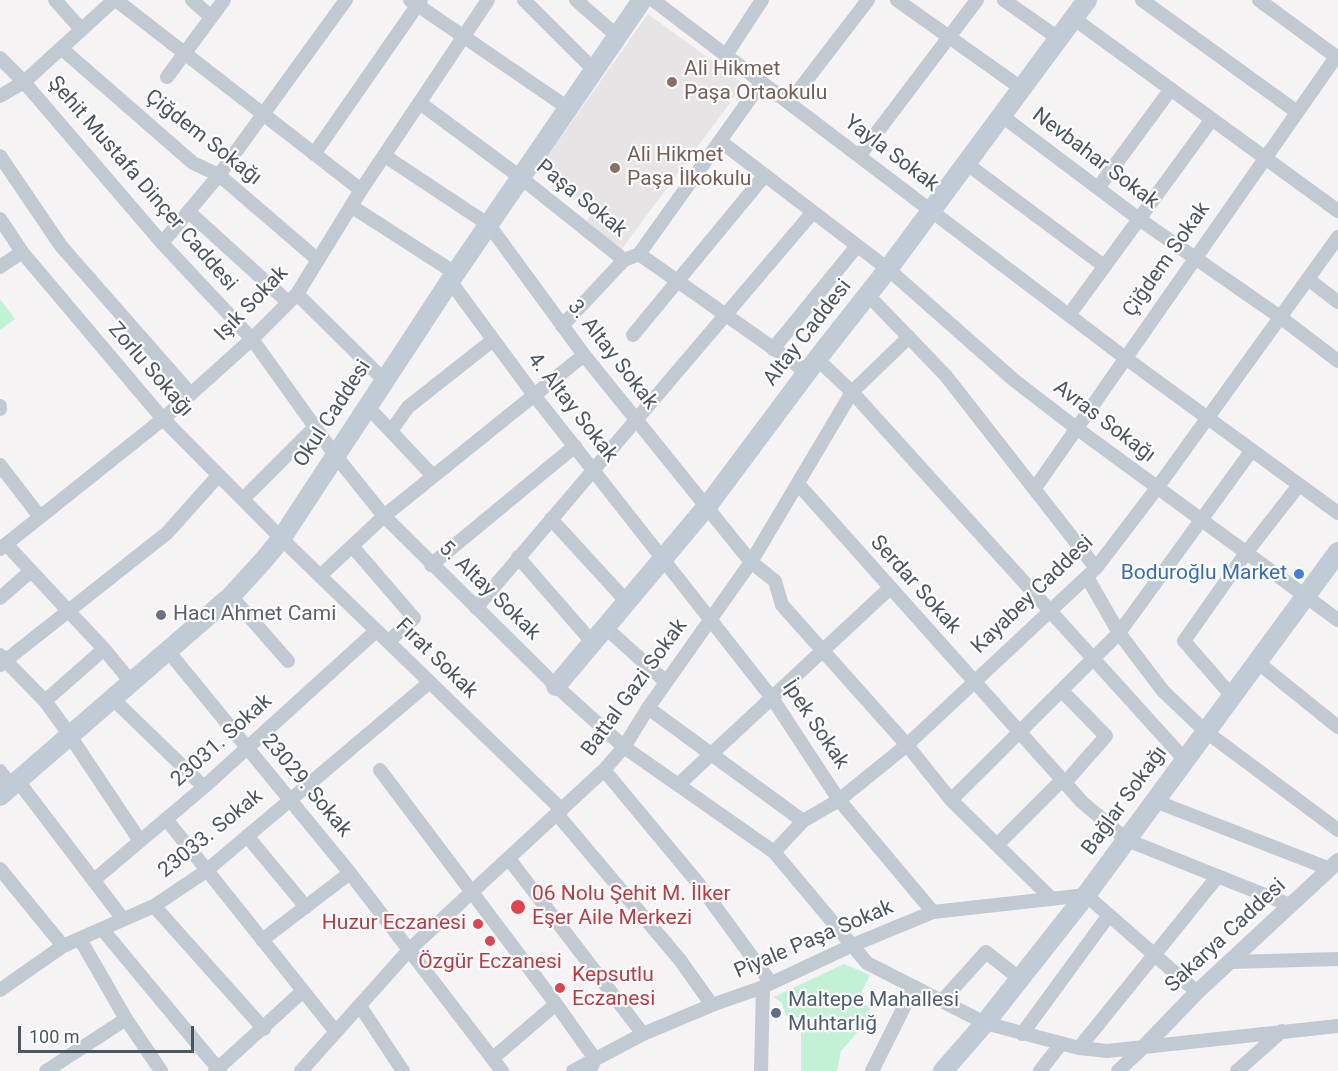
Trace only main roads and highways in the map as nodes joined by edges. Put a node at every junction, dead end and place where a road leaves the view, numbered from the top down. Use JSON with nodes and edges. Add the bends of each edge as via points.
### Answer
{"nodes":[{"id":1,"x":642,"y":0,"type":"edge"},
{"id":2,"x":1078,"y":7,"type":"edge"},
{"id":3,"x":1338,"y":552,"type":"edge"},
{"id":4,"x":556,"y":686,"type":"road end"},
{"id":5,"x":7,"y":784,"type":"edge"},
{"id":6,"x":951,"y":1068,"type":"edge"}],
"edges":[{"from":1,"to":5,"type":"main road","name":"Okul Caddesi","via":[[281,539],[231,596],[71,735]]},
{"from":2,"to":4,"type":"main road","name":"Altay Caddesi","via":[[967,164],[708,505]]},
{"from":3,"to":6,"type":"main road","name":"Bağlar Sokağı","via":[[1086,895]]}]}
